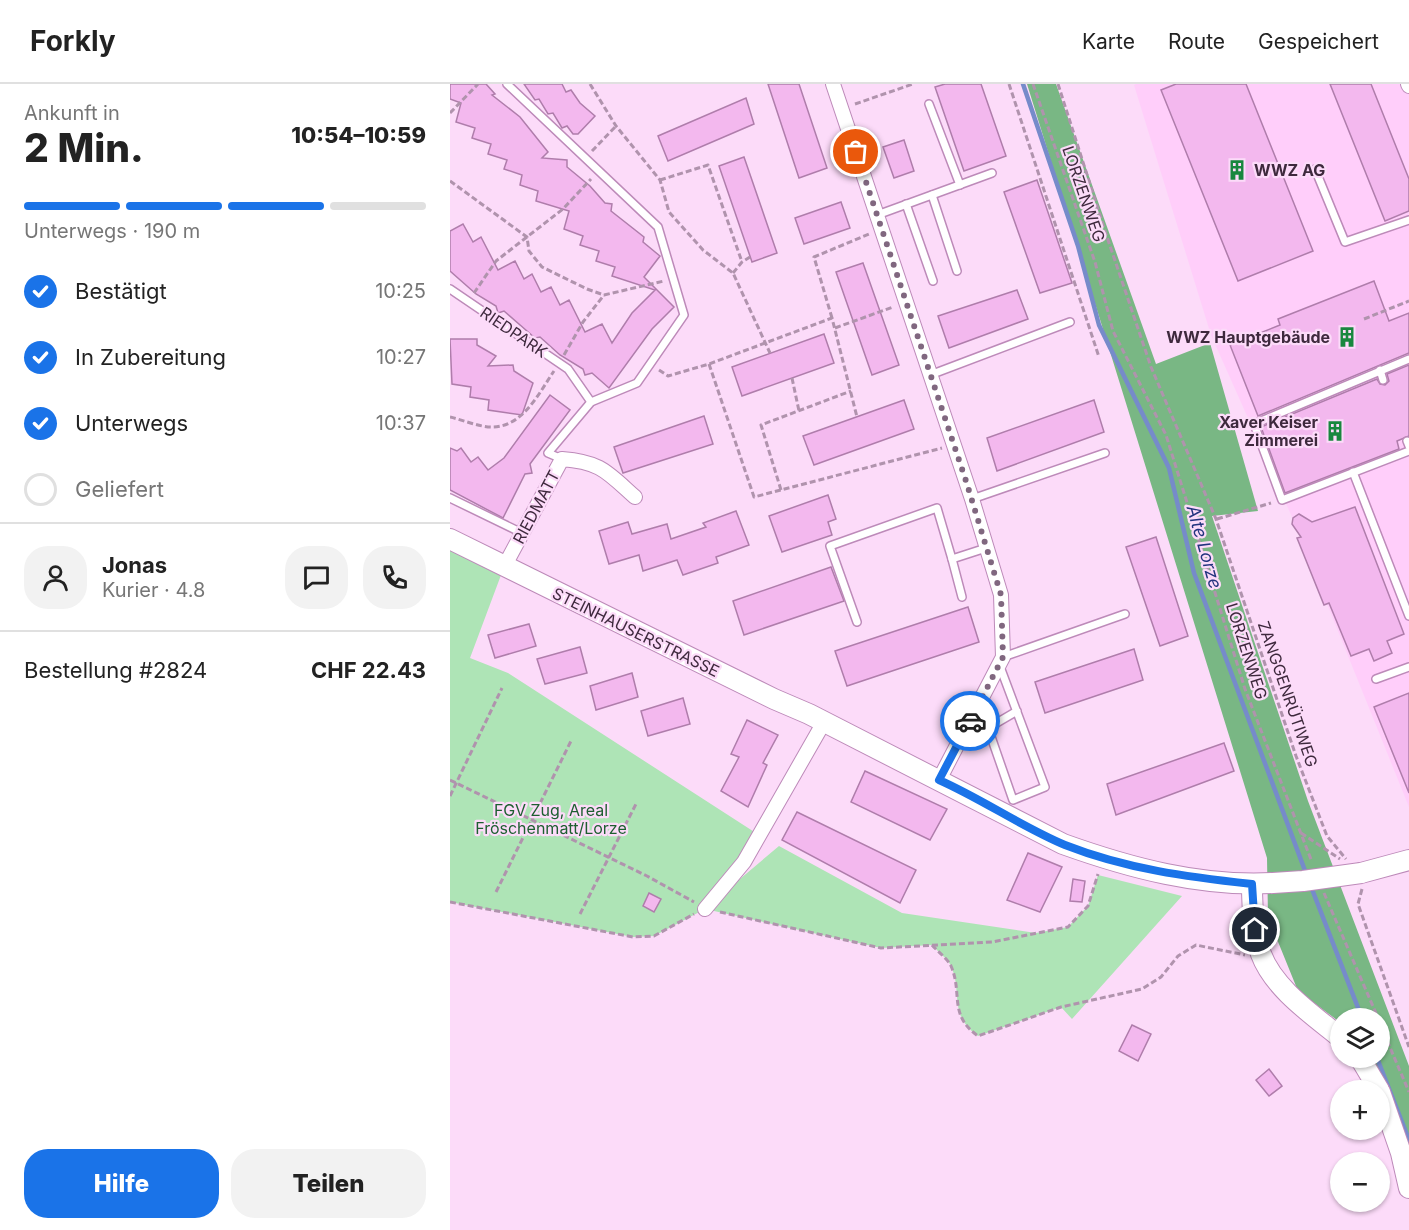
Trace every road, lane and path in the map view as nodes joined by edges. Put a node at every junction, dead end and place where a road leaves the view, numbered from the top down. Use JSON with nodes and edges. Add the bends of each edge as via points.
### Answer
{"nodes":[{"id":1,"x":478,"y":84,"type":"edge"},
{"id":2,"x":507,"y":84,"type":"edge"},
{"id":3,"x":590,"y":84,"type":"edge"},
{"id":4,"x":833,"y":84,"type":"edge"},
{"id":5,"x":913,"y":84,"type":"edge"},
{"id":6,"x":1009,"y":84,"type":"edge"},
{"id":7,"x":1033,"y":84,"type":"edge"},
{"id":8,"x":1058,"y":84,"type":"edge"},
{"id":9,"x":929,"y":104,"type":"dead end"},
{"id":10,"x":842,"y":109,"type":"junction"},
{"id":11,"x":450,"y":113,"type":"edge"},
{"id":12,"x":616,"y":126,"type":"junction"},
{"id":13,"x":585,"y":158,"type":"junction"},
{"id":14,"x":1315,"y":169,"type":"dead end"},
{"id":15,"x":599,"y":171,"type":"junction"},
{"id":16,"x":992,"y":173,"type":"dead end"},
{"id":17,"x":660,"y":180,"type":"junction"},
{"id":18,"x":450,"y":181,"type":"edge"},
{"id":19,"x":960,"y":185,"type":"junction"},
{"id":20,"x":932,"y":195,"type":"junction"},
{"id":21,"x":906,"y":204,"type":"junction"},
{"id":22,"x":1409,"y":220,"type":"edge"},
{"id":23,"x":879,"y":222,"type":"junction"},
{"id":24,"x":527,"y":237,"type":"junction"},
{"id":25,"x":750,"y":257,"type":"dead end"},
{"id":26,"x":742,"y":262,"type":"junction"},
{"id":27,"x":957,"y":271,"type":"dead end"},
{"id":28,"x":733,"y":273,"type":"junction"},
{"id":29,"x":673,"y":279,"type":"junction"},
{"id":30,"x":933,"y":280,"type":"dead end"},
{"id":31,"x":450,"y":289,"type":"edge"},
{"id":32,"x":604,"y":295,"type":"junction"},
{"id":33,"x":1409,"y":301,"type":"edge"},
{"id":34,"x":468,"y":302,"type":"junction"},
{"id":35,"x":906,"y":302,"type":"junction"},
{"id":36,"x":832,"y":318,"type":"junction"},
{"id":37,"x":1364,"y":319,"type":"dead end"},
{"id":38,"x":1070,"y":322,"type":"dead end"},
{"id":39,"x":835,"y":328,"type":"junction"},
{"id":40,"x":764,"y":342,"type":"junction"},
{"id":41,"x":770,"y":353,"type":"dead end"},
{"id":42,"x":1099,"y":357,"type":"dead end"},
{"id":43,"x":1409,"y":359,"type":"edge"},
{"id":44,"x":559,"y":363,"type":"junction"},
{"id":45,"x":650,"y":364,"type":"junction"},
{"id":46,"x":709,"y":364,"type":"junction"},
{"id":47,"x":1380,"y":370,"type":"junction"},
{"id":48,"x":930,"y":375,"type":"junction"},
{"id":49,"x":792,"y":378,"type":"dead end"},
{"id":50,"x":1383,"y":380,"type":"dead end"},
{"id":51,"x":851,"y":391,"type":"junction"},
{"id":52,"x":591,"y":402,"type":"junction"},
{"id":53,"x":799,"y":411,"type":"junction"},
{"id":54,"x":450,"y":417,"type":"edge"},
{"id":55,"x":857,"y":417,"type":"dead end"},
{"id":56,"x":954,"y":445,"type":"junction"},
{"id":57,"x":1409,"y":451,"type":"edge"},
{"id":58,"x":1105,"y":453,"type":"dead end"},
{"id":59,"x":562,"y":459,"type":"junction"},
{"id":60,"x":1353,"y":472,"type":"junction"},
{"id":61,"x":781,"y":490,"type":"junction"},
{"id":62,"x":635,"y":497,"type":"dead end"},
{"id":63,"x":450,"y":498,"type":"edge"},
{"id":64,"x":972,"y":499,"type":"junction"},
{"id":65,"x":1282,"y":500,"type":"junction"},
{"id":66,"x":1216,"y":519,"type":"junction"},
{"id":67,"x":522,"y":533,"type":"junction"},
{"id":68,"x":450,"y":539,"type":"edge"},
{"id":69,"x":986,"y":548,"type":"junction"},
{"id":70,"x":952,"y":559,"type":"junction"},
{"id":71,"x":504,"y":567,"type":"junction"},
{"id":72,"x":962,"y":597,"type":"dead end"},
{"id":73,"x":1125,"y":614,"type":"dead end"},
{"id":74,"x":1409,"y":616,"type":"edge"},
{"id":75,"x":857,"y":622,"type":"dead end"},
{"id":76,"x":1001,"y":661,"type":"junction"},
{"id":77,"x":1409,"y":667,"type":"edge"},
{"id":78,"x":1376,"y":680,"type":"dead end"},
{"id":79,"x":502,"y":688,"type":"dead end"},
{"id":80,"x":1017,"y":711,"type":"junction"},
{"id":81,"x":824,"y":722,"type":"junction"},
{"id":82,"x":572,"y":740,"type":"dead end"},
{"id":83,"x":450,"y":780,"type":"edge"},
{"id":84,"x":939,"y":780,"type":"junction"},
{"id":85,"x":456,"y":783,"type":"junction"},
{"id":86,"x":450,"y":796,"type":"edge"},
{"id":87,"x":637,"y":802,"type":"dead end"},
{"id":88,"x":530,"y":820,"type":"junction"},
{"id":89,"x":1299,"y":832,"type":"junction"},
{"id":90,"x":608,"y":857,"type":"junction"},
{"id":91,"x":1100,"y":857,"type":"junction"},
{"id":92,"x":1409,"y":860,"type":"edge"},
{"id":93,"x":1314,"y":867,"type":"dead end"},
{"id":94,"x":1357,"y":872,"type":"junction"},
{"id":95,"x":1252,"y":884,"type":"junction"},
{"id":96,"x":1321,"y":885,"type":"dead end"},
{"id":97,"x":496,"y":892,"type":"dead end"},
{"id":98,"x":450,"y":902,"type":"edge"},
{"id":99,"x":705,"y":909,"type":"junction"},
{"id":100,"x":580,"y":914,"type":"dead end"},
{"id":101,"x":932,"y":945,"type":"junction"},
{"id":102,"x":1261,"y":955,"type":"junction"},
{"id":103,"x":1374,"y":1008,"type":"edge"},
{"id":104,"x":1330,"y":1029,"type":"edge"},
{"id":105,"x":1390,"y":1047,"type":"edge"},
{"id":106,"x":1409,"y":1047,"type":"edge"},
{"id":107,"x":1409,"y":1092,"type":"edge"},
{"id":108,"x":1390,"y":1121,"type":"edge"},
{"id":109,"x":1409,"y":1188,"type":"edge"}],
"edges":[{"from":1,"to":11,"type":"path"},
{"from":2,"to":13,"type":"lane"},
{"from":3,"to":12,"type":"path"},
{"from":4,"to":10,"type":"street"},
{"from":5,"to":10,"type":"path"},
{"from":6,"to":42,"type":"path"},
{"from":7,"to":89,"type":"path","name":"LORZENWEG","via":[[1095,262],[1113,331],[1166,435],[1245,689]]},
{"from":8,"to":66,"type":"path","name":"LORZENWEG","via":[[1151,367]]},
{"from":9,"to":19,"type":"lane"},
{"from":10,"to":23,"type":"street"},
{"from":12,"to":13,"type":"path"},
{"from":12,"to":17,"type":"path"},
{"from":13,"to":15,"type":"lane"},
{"from":14,"to":22,"type":"lane","via":[[1345,242]]},
{"from":15,"to":24,"type":"path","name":"RIEDPARK","via":[[563,209]]},
{"from":15,"to":29,"type":"lane","via":[[658,227]]},
{"from":16,"to":19,"type":"lane"},
{"from":17,"to":26,"type":"path","via":[[708,165]]},
{"from":17,"to":28,"type":"path","via":[[669,212],[703,250]]},
{"from":18,"to":24,"type":"path"},
{"from":19,"to":20,"type":"lane"},
{"from":20,"to":21,"type":"lane"},
{"from":20,"to":27,"type":"lane"},
{"from":21,"to":23,"type":"lane"},
{"from":21,"to":30,"type":"lane"},
{"from":23,"to":35,"type":"street"},
{"from":23,"to":36,"type":"path","via":[[813,257]]},
{"from":24,"to":32,"type":"path","via":[[529,251],[542,267]]},
{"from":24,"to":34,"type":"path","name":"RIEDPARK","via":[[496,261]]},
{"from":25,"to":26,"type":"path"},
{"from":26,"to":28,"type":"path"},
{"from":28,"to":40,"type":"path"},
{"from":29,"to":32,"type":"path"},
{"from":29,"to":45,"type":"lane","via":[[684,315]]},
{"from":31,"to":34,"type":"lane","name":"RIEDPARK"},
{"from":32,"to":44,"type":"path","name":"RIEDPARK"},
{"from":33,"to":37,"type":"path"},
{"from":34,"to":44,"type":"lane","name":"RIEDPARK"},
{"from":35,"to":39,"type":"path"},
{"from":35,"to":48,"type":"street"},
{"from":36,"to":39,"type":"path"},
{"from":36,"to":40,"type":"path"},
{"from":38,"to":48,"type":"lane"},
{"from":39,"to":51,"type":"path"},
{"from":40,"to":41,"type":"path"},
{"from":40,"to":46,"type":"path"},
{"from":43,"to":47,"type":"lane"},
{"from":44,"to":52,"type":"lane","name":"RIEDPARK"},
{"from":44,"to":54,"type":"path","name":"RIEDPARK","via":[[530,407],[514,422],[492,427]]},
{"from":45,"to":46,"type":"path","via":[[668,376]]},
{"from":45,"to":52,"type":"lane","via":[[637,383]]},
{"from":46,"to":61,"type":"path","via":[[754,497]]},
{"from":47,"to":50,"type":"lane"},
{"from":47,"to":65,"type":"lane","via":[[1254,424]]},
{"from":48,"to":56,"type":"street"},
{"from":49,"to":53,"type":"path"},
{"from":51,"to":53,"type":"path"},
{"from":51,"to":55,"type":"path"},
{"from":52,"to":59,"type":"lane","via":[[548,453]]},
{"from":53,"to":61,"type":"path","via":[[761,425]]},
{"from":56,"to":61,"type":"path"},
{"from":56,"to":64,"type":"street"},
{"from":57,"to":60,"type":"lane"},
{"from":58,"to":64,"type":"lane"},
{"from":59,"to":62,"type":"street","name":"RIEDMATT","via":[[603,468]]},
{"from":59,"to":67,"type":"street","name":"RIEDMATT"},
{"from":60,"to":65,"type":"lane"},
{"from":60,"to":74,"type":"lane"},
{"from":63,"to":67,"type":"lane"},
{"from":64,"to":69,"type":"street"},
{"from":65,"to":66,"type":"path"},
{"from":66,"to":94,"type":"path","name":"ZANGGENRÜTIWEG","via":[[1327,836]]},
{"from":67,"to":71,"type":"street","name":"RIEDMATT"},
{"from":68,"to":71,"type":"street","name":"STEINHAUSERSTRASSE"},
{"from":69,"to":70,"type":"lane"},
{"from":69,"to":76,"type":"street","via":[[1001,595]]},
{"from":70,"to":72,"type":"lane"},
{"from":70,"to":75,"type":"lane","via":[[937,508],[830,546]]},
{"from":71,"to":81,"type":"street","name":"STEINHAUSERSTRASSE"},
{"from":73,"to":76,"type":"lane"},
{"from":76,"to":80,"type":"lane"},
{"from":76,"to":84,"type":"street"},
{"from":77,"to":78,"type":"lane"},
{"from":79,"to":85,"type":"path"},
{"from":80,"to":80,"type":"lane","via":[[1045,787],[1012,800],[987,728]]},
{"from":81,"to":84,"type":"street","name":"STEINHAUSERSTRASSE"},
{"from":81,"to":99,"type":"street","via":[[744,862]]},
{"from":82,"to":88,"type":"path"},
{"from":83,"to":85,"type":"path"},
{"from":84,"to":91,"type":"street","name":"STEINHAUSERSTRASSE","via":[[1063,844]]},
{"from":85,"to":86,"type":"path"},
{"from":85,"to":88,"type":"path"},
{"from":87,"to":90,"type":"path"},
{"from":88,"to":90,"type":"path"},
{"from":88,"to":97,"type":"path"},
{"from":89,"to":93,"type":"path","name":"LORZENWEG"},
{"from":89,"to":94,"type":"path"},
{"from":90,"to":99,"type":"path"},
{"from":90,"to":100,"type":"path"},
{"from":91,"to":95,"type":"street","name":"STEINHAUSERSTRASSE","via":[[1158,873]]},
{"from":91,"to":101,"type":"path","via":[[1088,906],[1068,927],[992,942]]},
{"from":92,"to":94,"type":"street","name":"STEINHAUSERSTRASSE"},
{"from":94,"to":95,"type":"street","name":"STEINHAUSERSTRASSE","bridge":true},
{"from":94,"to":106,"type":"path","via":[[1358,904]]},
{"from":95,"to":102,"type":"street"},
{"from":96,"to":103,"type":"path"},
{"from":98,"to":99,"type":"path","via":[[633,937],[654,936]]},
{"from":99,"to":101,"type":"path","via":[[881,948]]},
{"from":101,"to":102,"type":"path","via":[[951,966],[959,1011],[966,1027],[978,1036],[1061,1007],[1142,989],[1196,945],[1241,955]]},
{"from":102,"to":104,"type":"street","via":[[1294,999]]},
{"from":105,"to":107,"type":"path"},
{"from":108,"to":109,"type":"street"}]}
